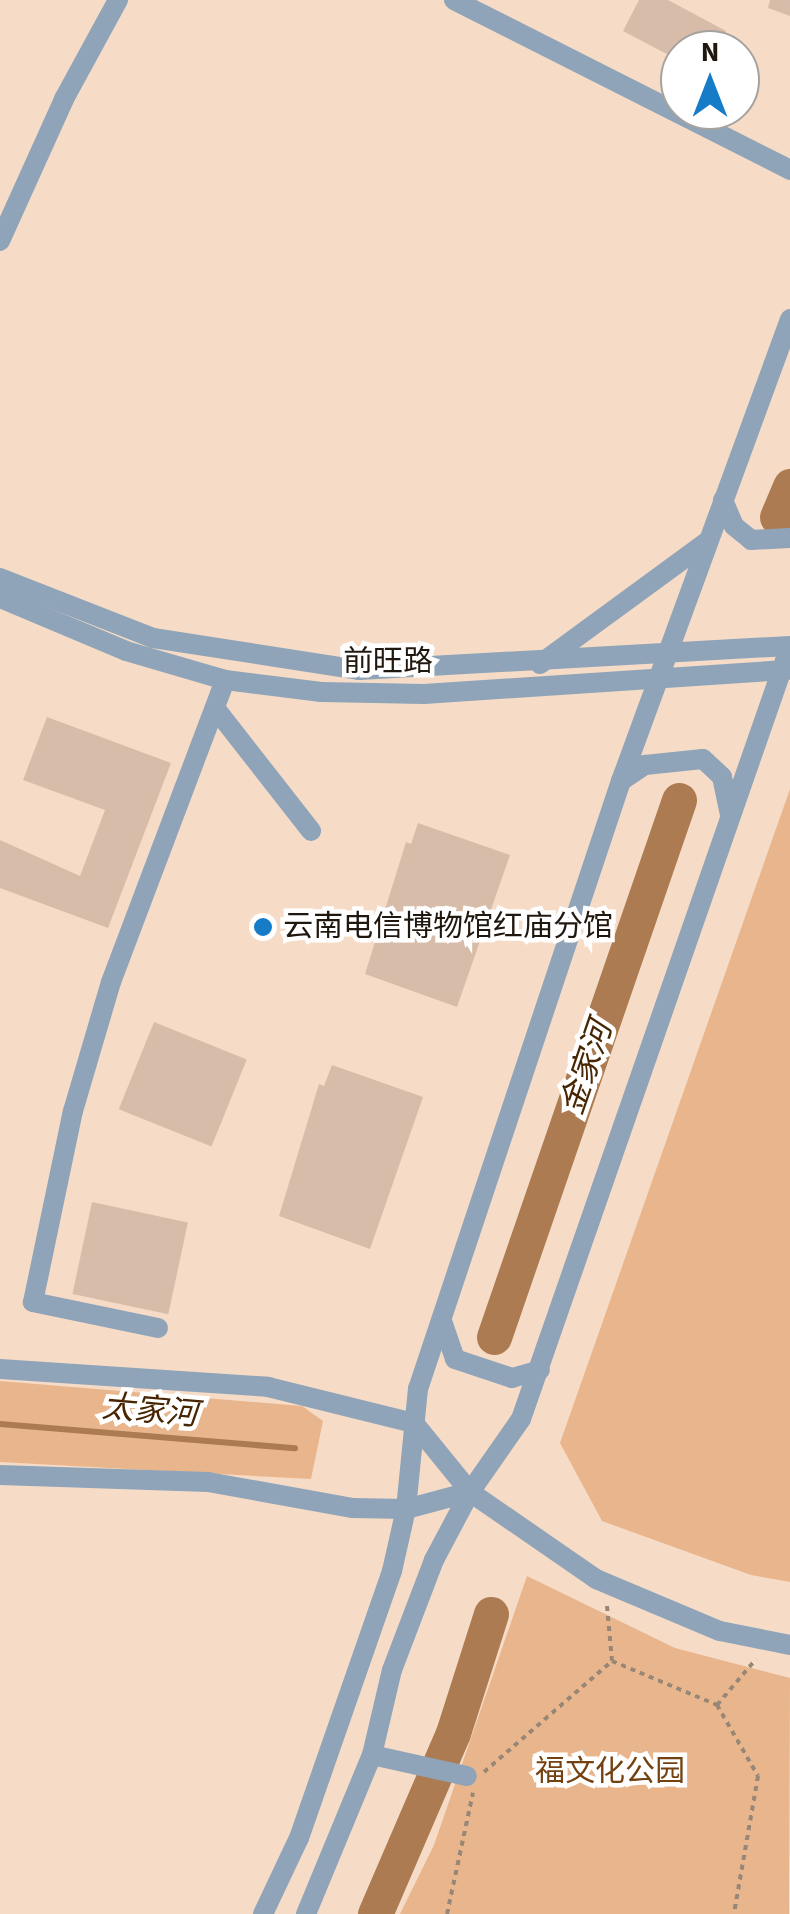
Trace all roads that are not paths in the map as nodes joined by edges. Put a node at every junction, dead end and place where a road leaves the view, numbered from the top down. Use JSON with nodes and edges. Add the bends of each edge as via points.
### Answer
{"nodes":[{"id":1,"x":118,"y":0,"type":"edge"},
{"id":2,"x":454,"y":0,"type":"edge"},
{"id":3,"x":790,"y":170,"type":"edge"},
{"id":4,"x":0,"y":242,"type":"edge"},
{"id":5,"x":790,"y":319,"type":"edge"},
{"id":6,"x":722,"y":500,"type":"junction"},
{"id":7,"x":790,"y":538,"type":"edge"},
{"id":8,"x":708,"y":541,"type":"junction"},
{"id":9,"x":0,"y":578,"type":"edge"},
{"id":10,"x":0,"y":598,"type":"edge"},
{"id":11,"x":790,"y":646,"type":"edge"},
{"id":12,"x":668,"y":655,"type":"junction"},
{"id":13,"x":540,"y":664,"type":"junction"},
{"id":14,"x":786,"y":670,"type":"edge"},
{"id":15,"x":225,"y":680,"type":"junction"},
{"id":16,"x":658,"y":682,"type":"junction"},
{"id":17,"x":216,"y":708,"type":"junction"},
{"id":18,"x":621,"y":782,"type":"junction"},
{"id":19,"x":730,"y":816,"type":"junction"},
{"id":20,"x":310,"y":831,"type":"dead end"},
{"id":21,"x":442,"y":1318,"type":"junction"},
{"id":22,"x":158,"y":1328,"type":"dead end"},
{"id":23,"x":0,"y":1369,"type":"edge"},
{"id":24,"x":540,"y":1370,"type":"junction"},
{"id":25,"x":414,"y":1423,"type":"junction"},
{"id":26,"x":0,"y":1475,"type":"edge"},
{"id":27,"x":470,"y":1492,"type":"junction"},
{"id":28,"x":406,"y":1510,"type":"junction"},
{"id":29,"x":781,"y":1643,"type":"edge"},
{"id":30,"x":372,"y":1755,"type":"junction"},
{"id":31,"x":467,"y":1776,"type":"dead end"},
{"id":32,"x":262,"y":1914,"type":"edge"},
{"id":33,"x":306,"y":1914,"type":"edge"}],
"edges":[{"from":1,"to":4,"type":"street","via":[[64,99]]},
{"from":2,"to":3,"type":"street"},
{"from":5,"to":6,"type":"street"},
{"from":6,"to":7,"type":"street","via":[[734,526],[751,540]]},
{"from":6,"to":8,"type":"street"},
{"from":8,"to":12,"type":"street"},
{"from":8,"to":13,"type":"street"},
{"from":9,"to":13,"type":"street","name":"前旺路","via":[[154,638],[269,660],[359,670]]},
{"from":10,"to":15,"type":"street","name":"前旺路","via":[[126,651]]},
{"from":11,"to":12,"type":"street","name":"前旺路"},
{"from":11,"to":14,"type":"street"},
{"from":12,"to":13,"type":"street","name":"前旺路"},
{"from":12,"to":16,"type":"street"},
{"from":14,"to":16,"type":"street","name":"前旺路"},
{"from":14,"to":19,"type":"street"},
{"from":15,"to":16,"type":"street","name":"前旺路","via":[[321,692],[424,694]]},
{"from":15,"to":17,"type":"street"},
{"from":16,"to":18,"type":"street"},
{"from":17,"to":20,"type":"street"},
{"from":17,"to":22,"type":"street","via":[[111,982],[74,1112],[33,1302]]},
{"from":18,"to":19,"type":"street","via":[[645,766],[704,760],[722,777]]},
{"from":18,"to":21,"type":"street"},
{"from":19,"to":24,"type":"street"},
{"from":21,"to":24,"type":"street","via":[[455,1358],[512,1378]]},
{"from":21,"to":25,"type":"street"},
{"from":23,"to":25,"type":"street","via":[[268,1387]]},
{"from":24,"to":27,"type":"street","via":[[521,1419]]},
{"from":25,"to":27,"type":"street"},
{"from":25,"to":28,"type":"street"},
{"from":26,"to":28,"type":"street","via":[[208,1482],[352,1508]]},
{"from":27,"to":28,"type":"street"},
{"from":27,"to":29,"type":"street","via":[[605,1584],[720,1631]]},
{"from":27,"to":30,"type":"street","via":[[434,1560],[392,1670]]},
{"from":28,"to":32,"type":"street","via":[[341,1728]]},
{"from":30,"to":31,"type":"street"},
{"from":30,"to":33,"type":"street"}]}
